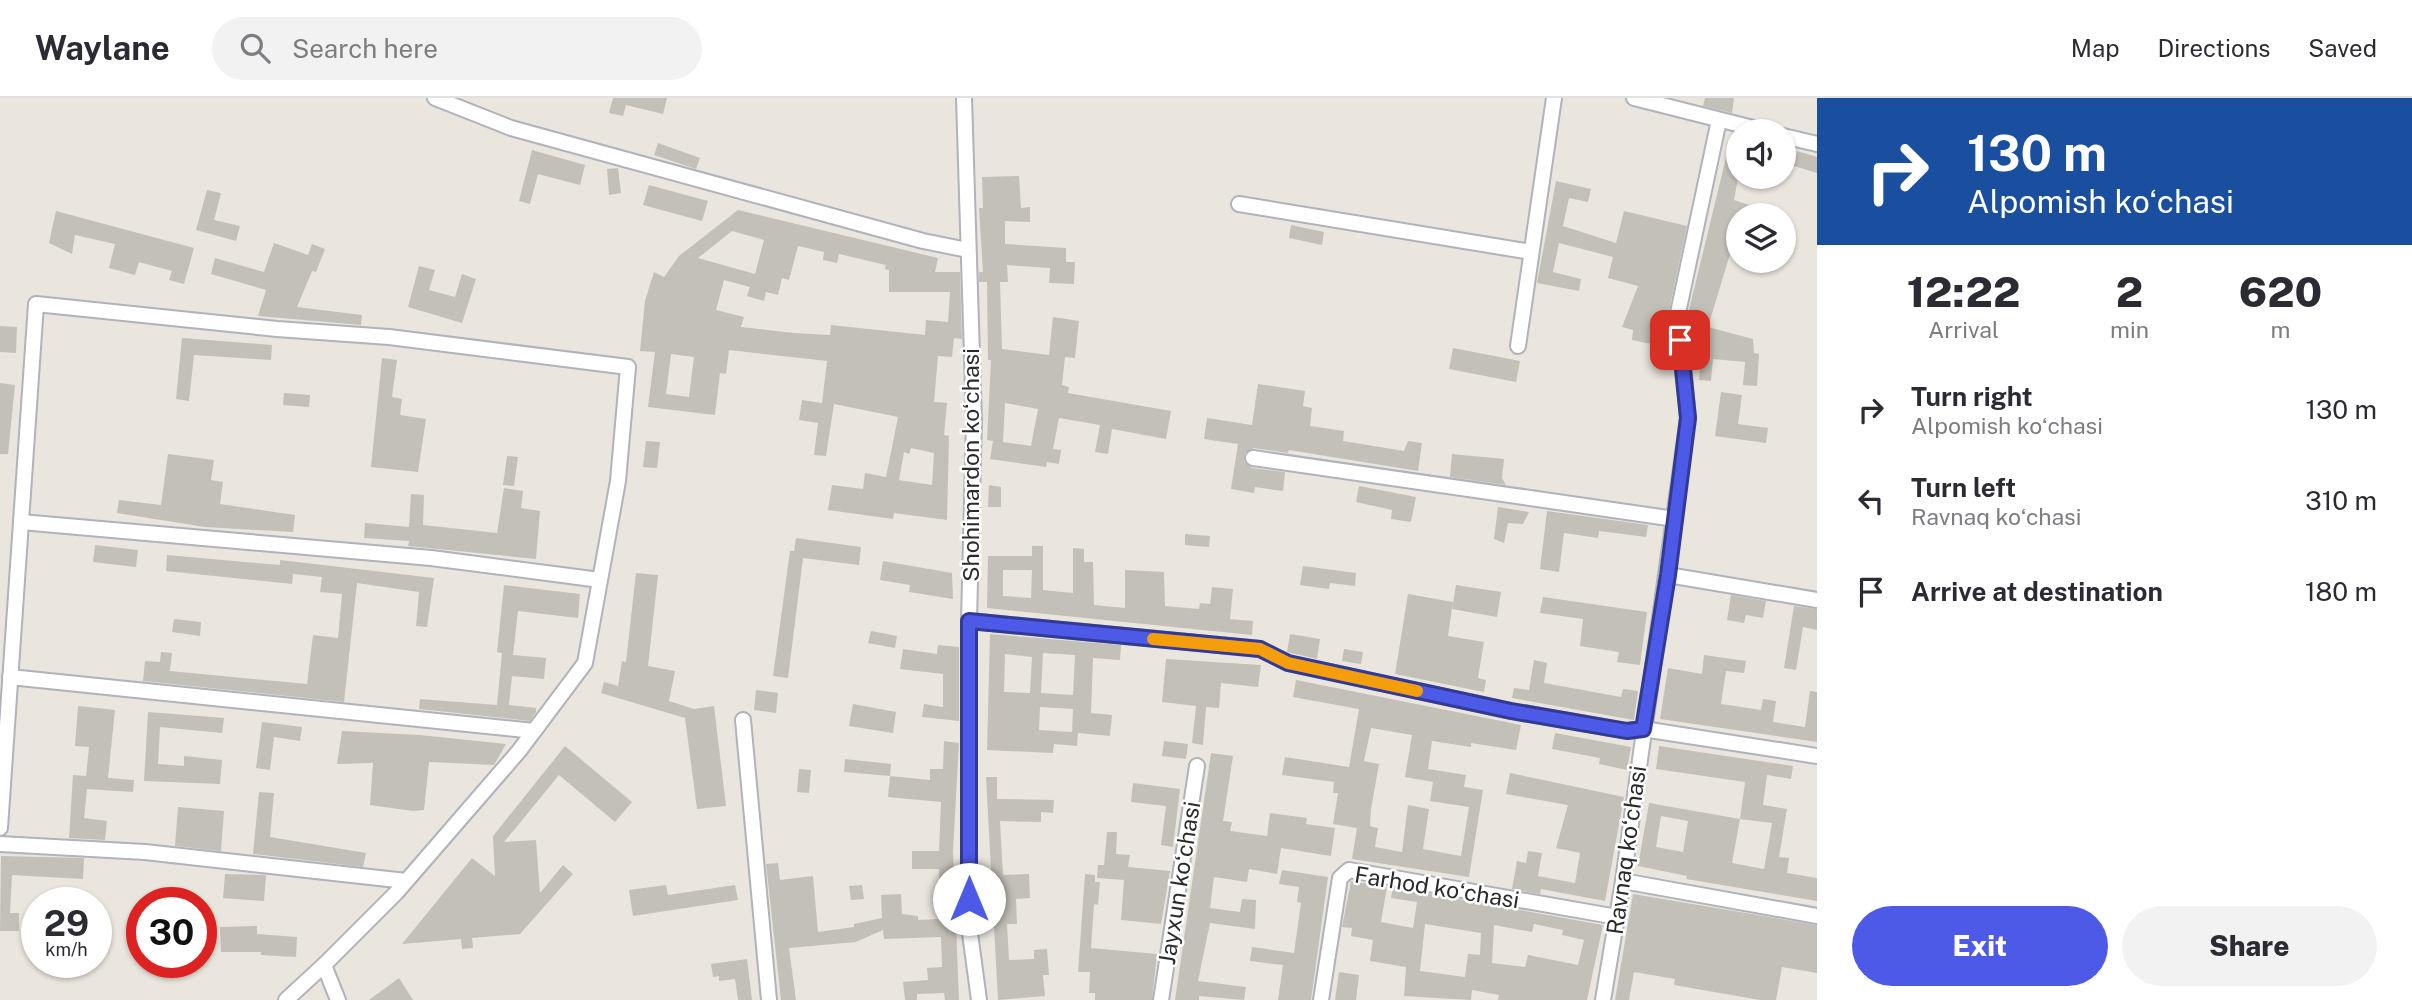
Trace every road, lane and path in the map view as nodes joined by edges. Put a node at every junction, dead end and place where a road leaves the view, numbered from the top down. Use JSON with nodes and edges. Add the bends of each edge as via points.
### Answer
{"nodes":[{"id":1,"x":435,"y":98,"type":"edge"},
{"id":2,"x":964,"y":98,"type":"edge"},
{"id":3,"x":1554,"y":98,"type":"edge"},
{"id":4,"x":1634,"y":98,"type":"edge"},
{"id":5,"x":1651,"y":100,"type":"edge"},
{"id":6,"x":1719,"y":120,"type":"junction"},
{"id":7,"x":1726,"y":122,"type":"edge"},
{"id":8,"x":1796,"y":139,"type":"edge"},
{"id":9,"x":1817,"y":144,"type":"edge"},
{"id":10,"x":1239,"y":204,"type":"dead end"},
{"id":11,"x":968,"y":250,"type":"junction"},
{"id":12,"x":1531,"y":252,"type":"junction"},
{"id":13,"x":1518,"y":345,"type":"dead end"},
{"id":14,"x":1253,"y":458,"type":"dead end"},
{"id":15,"x":1675,"y":519,"type":"junction"},
{"id":16,"x":21,"y":522,"type":"junction"},
{"id":17,"x":1668,"y":575,"type":"junction"},
{"id":18,"x":600,"y":580,"type":"junction"},
{"id":19,"x":1817,"y":600,"type":"edge"},
{"id":20,"x":969,"y":621,"type":"junction"},
{"id":21,"x":10,"y":677,"type":"junction"},
{"id":22,"x":743,"y":720,"type":"dead end"},
{"id":23,"x":1643,"y":729,"type":"junction"},
{"id":24,"x":534,"y":732,"type":"junction"},
{"id":25,"x":1817,"y":756,"type":"edge"},
{"id":26,"x":1197,"y":766,"type":"dead end"},
{"id":27,"x":0,"y":828,"type":"edge"},
{"id":28,"x":0,"y":844,"type":"edge"},
{"id":29,"x":406,"y":881,"type":"junction"},
{"id":30,"x":1623,"y":881,"type":"junction"},
{"id":31,"x":1817,"y":916,"type":"edge"},
{"id":32,"x":1617,"y":918,"type":"junction"},
{"id":33,"x":324,"y":965,"type":"junction"},
{"id":34,"x":286,"y":1000,"type":"edge"},
{"id":35,"x":338,"y":1000,"type":"edge"},
{"id":36,"x":769,"y":1000,"type":"edge"},
{"id":37,"x":979,"y":1000,"type":"edge"},
{"id":38,"x":1161,"y":1000,"type":"edge"},
{"id":39,"x":1321,"y":1000,"type":"edge"},
{"id":40,"x":1603,"y":1000,"type":"edge"}],
"edges":[{"from":1,"to":11,"type":"street","via":[[511,128]]},
{"from":2,"to":11,"type":"street","name":"Shohimardon koʻchasi"},
{"from":3,"to":12,"type":"street"},
{"from":4,"to":5,"type":"street"},
{"from":5,"to":6,"type":"street"},
{"from":6,"to":7,"type":"street"},
{"from":6,"to":15,"type":"street","name":"Ravnaq koʻchasi","via":[[1678,313],[1688,418]]},
{"from":8,"to":9,"type":"street"},
{"from":10,"to":12,"type":"street"},
{"from":11,"to":20,"type":"street","name":"Shohimardon koʻchasi","via":[[974,420]]},
{"from":12,"to":13,"type":"street"},
{"from":14,"to":15,"type":"street"},
{"from":15,"to":17,"type":"street","name":"Ravnaq koʻchasi"},
{"from":16,"to":18,"type":"street","via":[[431,558]]},
{"from":16,"to":18,"type":"street","via":[[36,304],[389,337],[628,367],[618,481]]},
{"from":16,"to":21,"type":"street"},
{"from":17,"to":19,"type":"street"},
{"from":17,"to":23,"type":"street","name":"Ravnaq koʻchasi"},
{"from":18,"to":24,"type":"street","via":[[584,663]]},
{"from":20,"to":23,"type":"street","via":[[1260,649],[1288,663],[1511,711],[1627,731]]},
{"from":20,"to":37,"type":"street","name":"Shohimardon koʻchasi","via":[[969,926]]},
{"from":21,"to":24,"type":"street"},
{"from":21,"to":27,"type":"street"},
{"from":22,"to":36,"type":"street"},
{"from":23,"to":25,"type":"street"},
{"from":23,"to":30,"type":"street","name":"Ravnaq koʻchasi"},
{"from":24,"to":29,"type":"street"},
{"from":26,"to":38,"type":"street","name":"Jayxun koʻchasi"},
{"from":28,"to":29,"type":"street","via":[[145,852]]},
{"from":29,"to":33,"type":"street"},
{"from":30,"to":31,"type":"street"},
{"from":30,"to":32,"type":"street","name":"Ravnaq koʻchasi"},
{"from":32,"to":39,"type":"street","name":"Farhod koʻchasi","via":[[1349,870],[1340,878]]},
{"from":32,"to":40,"type":"street","name":"Ravnaq koʻchasi"},
{"from":33,"to":34,"type":"street"},
{"from":33,"to":35,"type":"street"}]}
